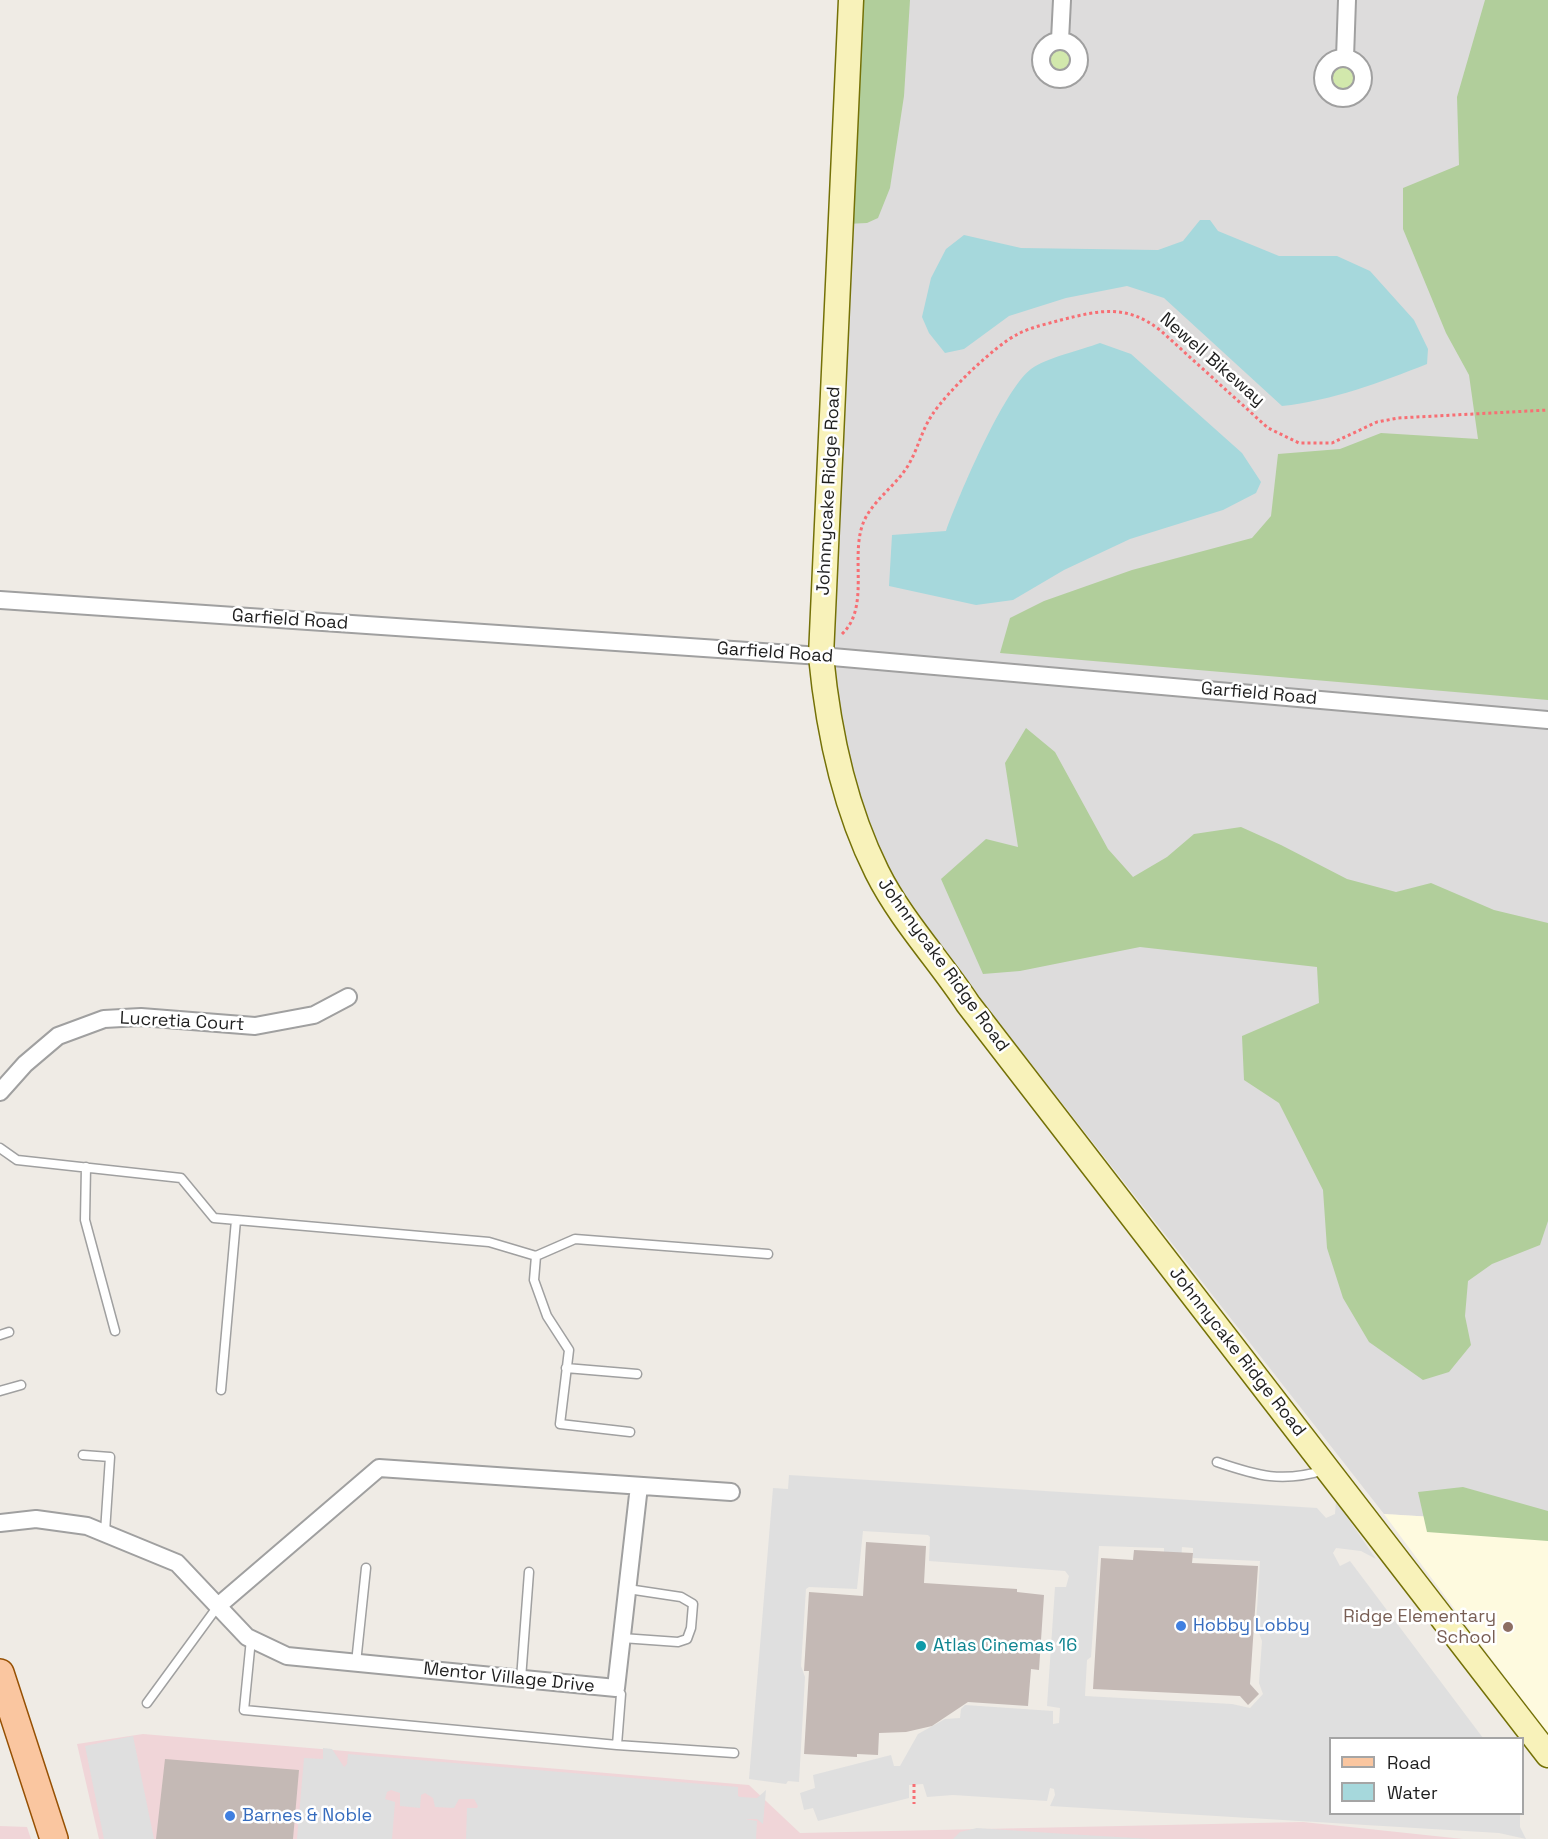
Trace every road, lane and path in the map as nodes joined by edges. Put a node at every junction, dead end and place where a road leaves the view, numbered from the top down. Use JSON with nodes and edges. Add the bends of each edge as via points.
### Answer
{"nodes":[{"id":1,"x":851,"y":0,"type":"edge"},
{"id":2,"x":1062,"y":0,"type":"edge"},
{"id":3,"x":1347,"y":0,"type":"edge"},
{"id":4,"x":1060,"y":40,"type":"dead end"},
{"id":5,"x":1344,"y":58,"type":"dead end"},
{"id":6,"x":1548,"y":410,"type":"edge"},
{"id":7,"x":0,"y":600,"type":"edge"},
{"id":8,"x":822,"y":645,"type":"junction"},
{"id":9,"x":1548,"y":720,"type":"edge"},
{"id":10,"x":348,"y":997,"type":"dead end"},
{"id":11,"x":0,"y":1092,"type":"edge"},
{"id":12,"x":4,"y":1151,"type":"edge"},
{"id":13,"x":0,"y":1160,"type":"edge"},
{"id":14,"x":86,"y":1167,"type":"junction"},
{"id":15,"x":236,"y":1220,"type":"junction"},
{"id":16,"x":768,"y":1254,"type":"dead end"},
{"id":17,"x":536,"y":1256,"type":"junction"},
{"id":18,"x":115,"y":1331,"type":"dead end"},
{"id":19,"x":9,"y":1332,"type":"dead end"},
{"id":20,"x":0,"y":1335,"type":"edge"},
{"id":21,"x":566,"y":1368,"type":"junction"},
{"id":22,"x":637,"y":1374,"type":"dead end"},
{"id":23,"x":21,"y":1385,"type":"dead end"},
{"id":24,"x":221,"y":1390,"type":"dead end"},
{"id":25,"x":0,"y":1391,"type":"edge"},
{"id":26,"x":630,"y":1432,"type":"dead end"},
{"id":27,"x":83,"y":1455,"type":"dead end"},
{"id":28,"x":1217,"y":1462,"type":"dead end"},
{"id":29,"x":1328,"y":1469,"type":"junction"},
{"id":30,"x":639,"y":1486,"type":"junction"},
{"id":31,"x":730,"y":1492,"type":"dead end"},
{"id":32,"x":0,"y":1523,"type":"edge"},
{"id":33,"x":105,"y":1532,"type":"junction"},
{"id":34,"x":366,"y":1568,"type":"dead end"},
{"id":35,"x":529,"y":1572,"type":"dead end"},
{"id":36,"x":627,"y":1589,"type":"junction"},
{"id":37,"x":218,"y":1606,"type":"junction"},
{"id":38,"x":622,"y":1638,"type":"junction"},
{"id":39,"x":251,"y":1639,"type":"junction"},
{"id":40,"x":356,"y":1663,"type":"junction"},
{"id":41,"x":0,"y":1673,"type":"edge"},
{"id":42,"x":521,"y":1679,"type":"junction"},
{"id":43,"x":616,"y":1688,"type":"junction"},
{"id":44,"x":147,"y":1703,"type":"dead end"},
{"id":45,"x":617,"y":1745,"type":"junction"},
{"id":46,"x":734,"y":1753,"type":"dead end"},
{"id":47,"x":1548,"y":1755,"type":"edge"},
{"id":48,"x":914,"y":1784,"type":"dead end"},
{"id":49,"x":914,"y":1804,"type":"dead end"},
{"id":50,"x":54,"y":1839,"type":"edge"}],
"edges":[{"from":1,"to":8,"type":"main road","name":"Johnnycake Ridge Road"},
{"from":2,"to":4,"type":"street"},
{"from":3,"to":5,"type":"street"},
{"from":6,"to":8,"type":"path","name":"Newell Bikeway","via":[[1398,418],[1377,422],[1332,443],[1299,443],[1268,428],[1142,318],[1099,311],[1020,333],[988,356],[933,413],[910,464],[865,519],[860,532],[855,613],[842,635]]},
{"from":7,"to":8,"type":"street","name":"Garfield Road"},
{"from":8,"to":9,"type":"street","name":"Garfield Road"},
{"from":8,"to":29,"type":"main road","name":"Johnnycake Ridge Road","via":[[827,710],[857,822],[877,872],[907,921]]},
{"from":10,"to":11,"type":"street","name":"Lucretia Court","via":[[314,1015],[255,1026],[141,1017],[104,1019],[58,1036]]},
{"from":12,"to":13,"type":"lane"},
{"from":12,"to":14,"type":"lane","via":[[16,1160]]},
{"from":14,"to":15,"type":"lane","via":[[181,1178],[213,1218]]},
{"from":14,"to":18,"type":"lane","via":[[85,1220]]},
{"from":15,"to":17,"type":"lane","via":[[489,1242]]},
{"from":15,"to":24,"type":"lane"},
{"from":16,"to":17,"type":"lane","via":[[575,1239]]},
{"from":17,"to":21,"type":"lane","via":[[534,1280],[548,1316],[569,1350]]},
{"from":19,"to":20,"type":"lane"},
{"from":21,"to":22,"type":"lane"},
{"from":21,"to":26,"type":"lane","via":[[560,1424]]},
{"from":23,"to":25,"type":"lane"},
{"from":27,"to":33,"type":"lane","via":[[110,1457]]},
{"from":28,"to":29,"type":"lane","via":[[1257,1476],[1291,1479]]},
{"from":29,"to":47,"type":"main road","name":"Johnnycake Ridge Road"},
{"from":30,"to":31,"type":"street"},
{"from":30,"to":36,"type":"street","name":"Mentor Village Drive"},
{"from":30,"to":37,"type":"street","via":[[379,1468]]},
{"from":32,"to":33,"type":"street","name":"Mentor Village Drive","via":[[36,1519]]},
{"from":33,"to":37,"type":"street","name":"Mentor Village Drive","via":[[177,1563]]},
{"from":34,"to":40,"type":"lane"},
{"from":35,"to":42,"type":"lane"},
{"from":36,"to":38,"type":"street","name":"Mentor Village Drive"},
{"from":36,"to":38,"type":"lane","via":[[681,1597],[693,1604],[691,1628],[687,1639],[678,1642]]},
{"from":37,"to":39,"type":"street","name":"Mentor Village Drive"},
{"from":37,"to":44,"type":"lane"},
{"from":38,"to":43,"type":"street","name":"Mentor Village Drive"},
{"from":39,"to":40,"type":"street","name":"Mentor Village Drive","via":[[287,1656]]},
{"from":39,"to":45,"type":"lane","via":[[244,1710]]},
{"from":40,"to":42,"type":"street","name":"Mentor Village Drive"},
{"from":41,"to":50,"type":"main road"},
{"from":42,"to":43,"type":"street","name":"Mentor Village Drive"},
{"from":43,"to":45,"type":"lane","via":[[621,1694]]},
{"from":45,"to":46,"type":"lane"},
{"from":48,"to":49,"type":"path"}]}
